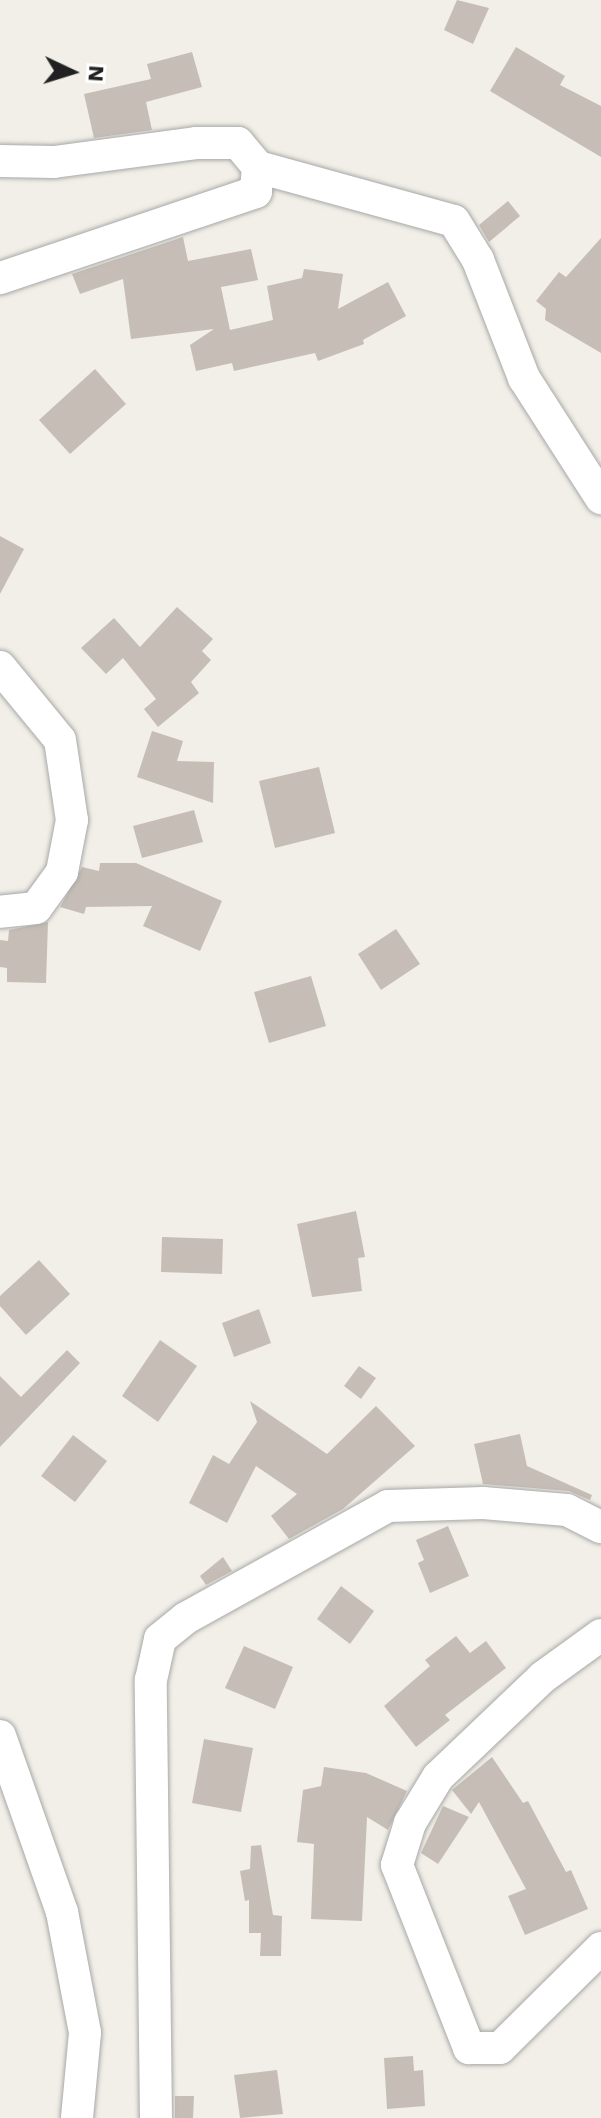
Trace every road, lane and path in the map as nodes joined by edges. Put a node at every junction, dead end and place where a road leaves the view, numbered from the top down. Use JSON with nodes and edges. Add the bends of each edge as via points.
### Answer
{"nodes":[{"id":1,"x":0,"y":161,"type":"edge"},
{"id":2,"x":258,"y":167,"type":"junction"},
{"id":3,"x":0,"y":278,"type":"edge"},
{"id":4,"x":601,"y":498,"type":"edge"},
{"id":5,"x":0,"y":667,"type":"edge"},
{"id":6,"x":0,"y":912,"type":"edge"},
{"id":7,"x":601,"y":1527,"type":"edge"},
{"id":8,"x":601,"y":1635,"type":"edge"},
{"id":9,"x":0,"y":1736,"type":"edge"},
{"id":10,"x":601,"y":1948,"type":"edge"},
{"id":11,"x":77,"y":2118,"type":"edge"},
{"id":12,"x":156,"y":2118,"type":"edge"}],
"edges":[{"from":1,"to":2,"type":"street","via":[[54,162],[196,143],[238,143]]},
{"from":2,"to":3,"type":"street","via":[[256,192]]},
{"from":2,"to":4,"type":"street","via":[[454,221],[478,260],[524,378]]},
{"from":5,"to":6,"type":"street","via":[[60,740],[72,820],[62,872],[36,908]]},
{"from":7,"to":12,"type":"street","via":[[567,1510],[483,1503],[388,1506],[186,1618],[160,1639],[151,1680]]},
{"from":8,"to":10,"type":"street","via":[[543,1677],[438,1777],[410,1823],[397,1865],[469,2048],[500,2048]]},
{"from":9,"to":11,"type":"street","via":[[62,1912],[85,2033]]}]}
